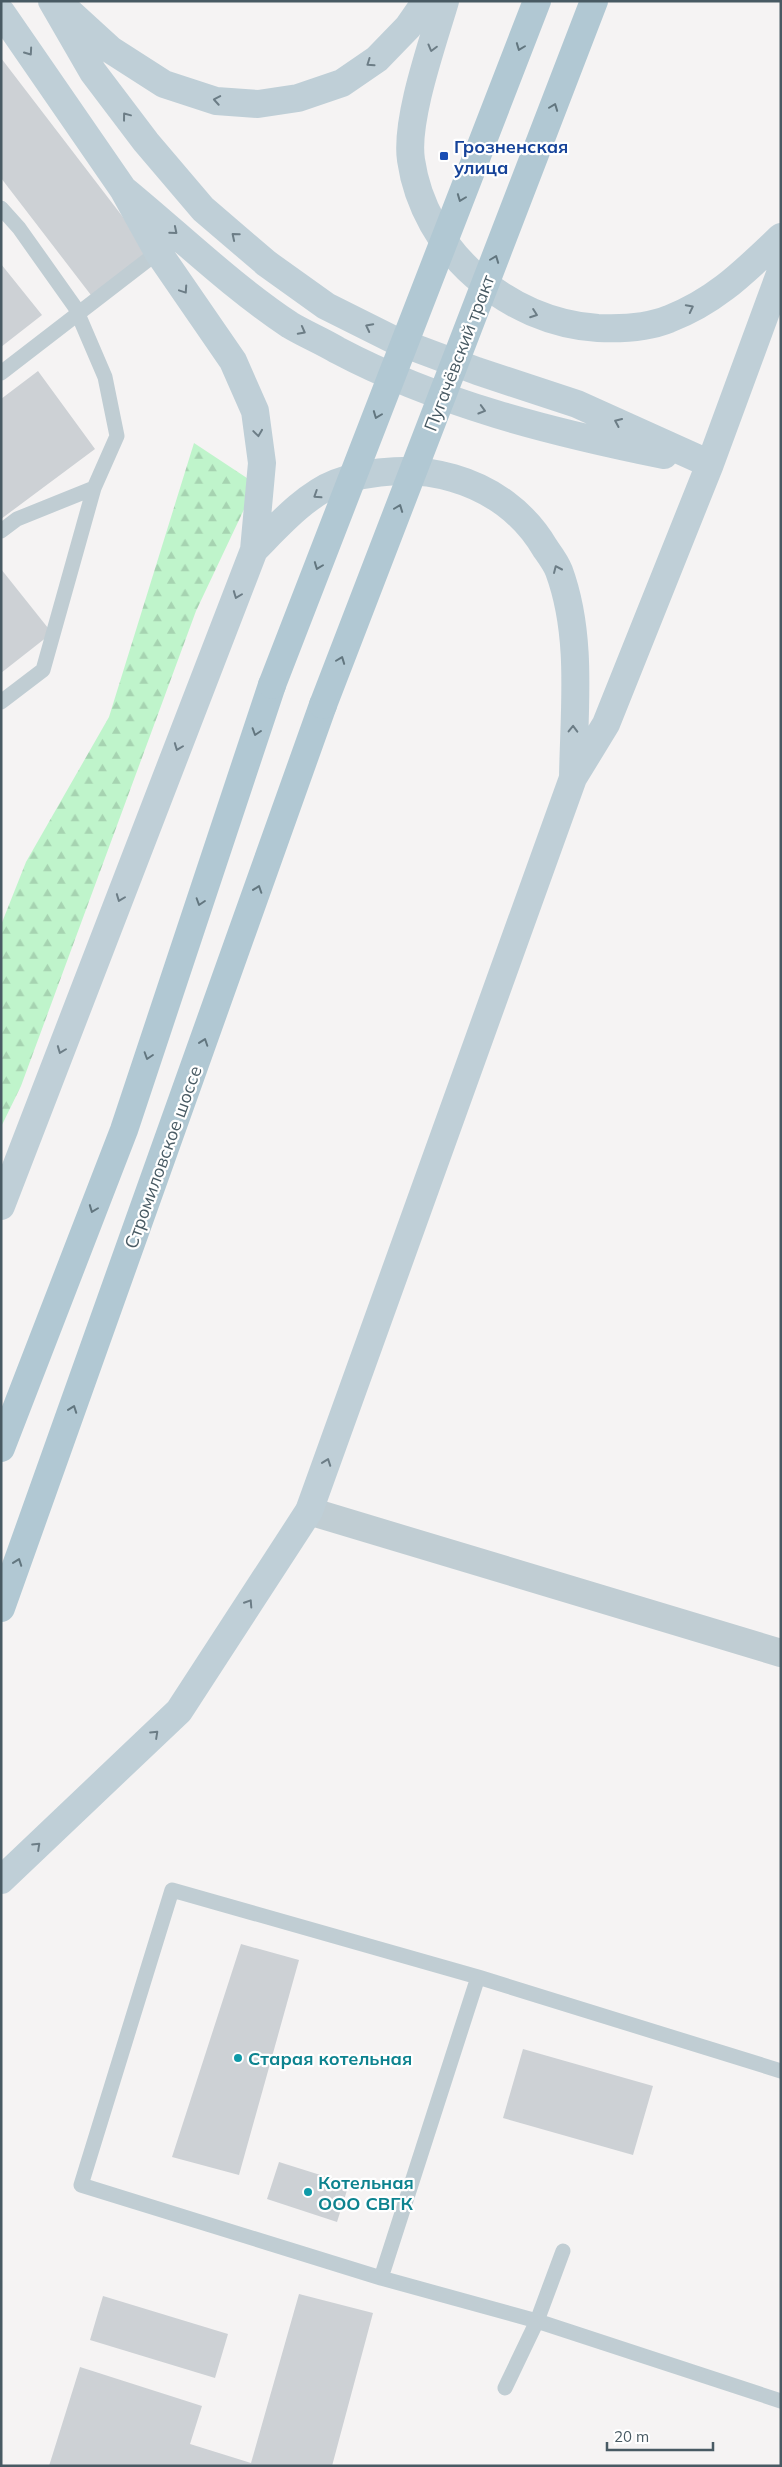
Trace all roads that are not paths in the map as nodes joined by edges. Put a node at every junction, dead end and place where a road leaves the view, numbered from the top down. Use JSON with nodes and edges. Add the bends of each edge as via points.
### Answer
{"nodes":[{"id":1,"x":52,"y":1,"type":"edge"},
{"id":2,"x":58,"y":1,"type":"edge"},
{"id":3,"x":426,"y":1,"type":"edge"},
{"id":4,"x":444,"y":1,"type":"edge"},
{"id":5,"x":537,"y":1,"type":"edge"},
{"id":6,"x":594,"y":1,"type":"edge"},
{"id":7,"x":1,"y":12,"type":"edge"},
{"id":8,"x":123,"y":189,"type":"junction"},
{"id":9,"x":1,"y":208,"type":"edge"},
{"id":10,"x":781,"y":237,"type":"edge"},
{"id":11,"x":158,"y":252,"type":"junction"},
{"id":12,"x":781,"y":272,"type":"edge"},
{"id":13,"x":79,"y":315,"type":"junction"},
{"id":14,"x":1,"y":373,"type":"edge"},
{"id":15,"x":710,"y":464,"type":"junction"},
{"id":16,"x":94,"y":488,"type":"junction"},
{"id":17,"x":1,"y":531,"type":"edge"},
{"id":18,"x":254,"y":550,"type":"junction"},
{"id":19,"x":1,"y":702,"type":"edge"},
{"id":20,"x":323,"y":705,"type":"joint"},
{"id":21,"x":572,"y":778,"type":"junction"},
{"id":22,"x":1,"y":1206,"type":"edge"},
{"id":23,"x":1,"y":1448,"type":"edge"},
{"id":24,"x":309,"y":1510,"type":"junction"},
{"id":25,"x":1,"y":1608,"type":"edge"},
{"id":26,"x":781,"y":1653,"type":"edge"},
{"id":27,"x":1,"y":1880,"type":"edge"},
{"id":28,"x":478,"y":1977,"type":"junction"},
{"id":29,"x":781,"y":2071,"type":"edge"},
{"id":30,"x":563,"y":2251,"type":"dead end"},
{"id":31,"x":381,"y":2278,"type":"junction"},
{"id":32,"x":537,"y":2321,"type":"junction"},
{"id":33,"x":505,"y":2388,"type":"dead end"},
{"id":34,"x":781,"y":2402,"type":"edge"}],
"edges":[{"from":15,"to":1,"type":"main road","one_way":true,"via":[[577,404],[394,340],[326,306],[266,263],[203,209],[93,72]]},
{"from":3,"to":2,"type":"main road","one_way":true,"via":[[408,27],[377,59],[342,83],[298,98],[258,104],[216,101],[164,84],[111,50]]},
{"from":4,"to":10,"type":"main road","one_way":true,"via":[[412,119],[410,158],[420,199],[447,247],[490,290],[529,313],[572,326],[622,329],[668,320],[721,293]]},
{"from":5,"to":23,"type":"main road","one_way":true,"bridge":true,"via":[[272,685],[124,1130]]},
{"from":20,"to":6,"type":"main road","name":"Пугачёвский тракт","one_way":true,"bridge":true},
{"from":7,"to":8,"type":"main road","one_way":true},
{"from":8,"to":11,"type":"main road"},
{"from":8,"to":15,"type":"main road","one_way":true,"via":[[239,288],[292,326],[367,366],[463,404],[573,437]]},
{"from":9,"to":13,"type":"lane","via":[[19,228]]},
{"from":11,"to":13,"type":"lane"},
{"from":11,"to":18,"type":"main road","one_way":true,"via":[[233,361],[255,411],[262,463]]},
{"from":12,"to":15,"type":"main road"},
{"from":13,"to":14,"type":"lane"},
{"from":13,"to":16,"type":"lane","via":[[105,377],[116,436]]},
{"from":15,"to":21,"type":"main road","via":[[606,724]]},
{"from":16,"to":17,"type":"lane","via":[[17,519]]},
{"from":16,"to":19,"type":"lane","via":[[43,670]]},
{"from":21,"to":18,"type":"main road","one_way":true,"via":[[575,666],[566,596],[558,570],[534,528],[496,496],[460,479],[420,471],[375,471],[327,488],[292,511]]},
{"from":18,"to":22,"type":"main road","one_way":true},
{"from":25,"to":20,"type":"main road","name":"Стромиловское шоссе","one_way":true},
{"from":24,"to":21,"type":"main road","one_way":true},
{"from":24,"to":26,"type":"street"},
{"from":27,"to":24,"type":"main road","one_way":true,"via":[[180,1711]]},
{"from":28,"to":29,"type":"lane"},
{"from":28,"to":31,"type":"lane"},
{"from":28,"to":31,"type":"lane","via":[[172,1890],[81,2185]]},
{"from":30,"to":32,"type":"lane"},
{"from":31,"to":32,"type":"lane"},
{"from":32,"to":33,"type":"lane"},
{"from":32,"to":34,"type":"lane"}]}
